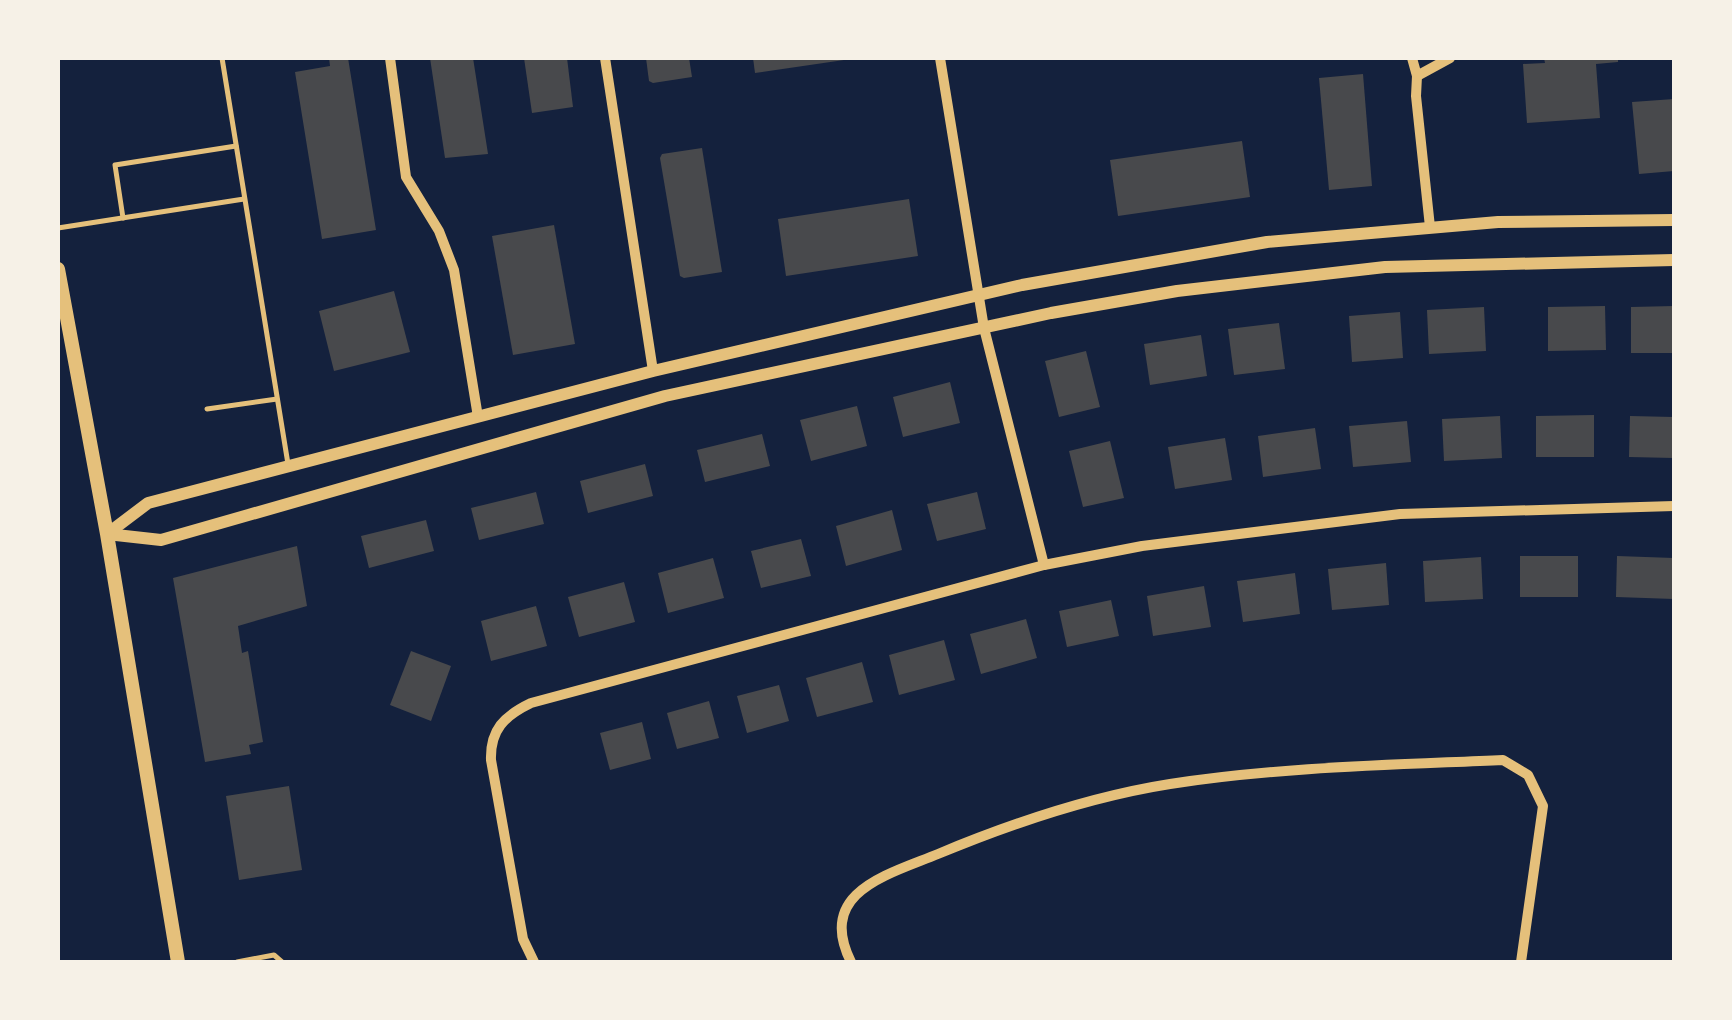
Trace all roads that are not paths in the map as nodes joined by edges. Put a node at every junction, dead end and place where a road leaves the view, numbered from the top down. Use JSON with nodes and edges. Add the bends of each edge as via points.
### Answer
{"nodes":[{"id":1,"x":222,"y":58,"type":"edge"},
{"id":2,"x":390,"y":58,"type":"edge"},
{"id":3,"x":605,"y":58,"type":"edge"},
{"id":4,"x":940,"y":58,"type":"edge"},
{"id":5,"x":1412,"y":58,"type":"edge"},
{"id":6,"x":1450,"y":58,"type":"edge"},
{"id":7,"x":1417,"y":76,"type":"junction"},
{"id":8,"x":236,"y":146,"type":"junction"},
{"id":9,"x":244,"y":199,"type":"junction"},
{"id":10,"x":123,"y":218,"type":"junction"},
{"id":11,"x":1674,"y":220,"type":"edge"},
{"id":12,"x":58,"y":228,"type":"edge"},
{"id":13,"x":1430,"y":228,"type":"junction"},
{"id":14,"x":1674,"y":260,"type":"edge"},
{"id":15,"x":58,"y":269,"type":"edge"},
{"id":16,"x":978,"y":294,"type":"junction"},
{"id":17,"x":984,"y":328,"type":"junction"},
{"id":18,"x":653,"y":371,"type":"junction"},
{"id":19,"x":277,"y":399,"type":"junction"},
{"id":20,"x":207,"y":409,"type":"dead end"},
{"id":21,"x":478,"y":417,"type":"junction"},
{"id":22,"x":288,"y":467,"type":"junction"},
{"id":23,"x":1674,"y":506,"type":"edge"},
{"id":24,"x":107,"y":534,"type":"junction"},
{"id":25,"x":1044,"y":565,"type":"junction"},
{"id":26,"x":178,"y":962,"type":"edge"},
{"id":27,"x":237,"y":962,"type":"edge"},
{"id":28,"x":282,"y":962,"type":"edge"},
{"id":29,"x":534,"y":962,"type":"edge"},
{"id":30,"x":851,"y":962,"type":"edge"},
{"id":31,"x":1521,"y":962,"type":"edge"}],
"edges":[{"from":1,"to":8,"type":"lane"},
{"from":2,"to":21,"type":"street","via":[[406,177],[454,270]]},
{"from":3,"to":18,"type":"street"},
{"from":4,"to":16,"type":"street"},
{"from":5,"to":7,"type":"street"},
{"from":6,"to":7,"type":"street"},
{"from":7,"to":13,"type":"street"},
{"from":8,"to":9,"type":"lane"},
{"from":8,"to":10,"type":"lane","via":[[115,165]]},
{"from":9,"to":10,"type":"lane"},
{"from":9,"to":19,"type":"lane"},
{"from":10,"to":12,"type":"lane"},
{"from":11,"to":13,"type":"street"},
{"from":13,"to":16,"type":"street","via":[[1267,242]]},
{"from":14,"to":17,"type":"street","via":[[1385,267],[1159,294]]},
{"from":15,"to":24,"type":"main road"},
{"from":16,"to":17,"type":"street"},
{"from":16,"to":18,"type":"street"},
{"from":17,"to":24,"type":"street","via":[[664,396],[160,540]]},
{"from":17,"to":25,"type":"street"},
{"from":18,"to":21,"type":"street"},
{"from":19,"to":20,"type":"lane"},
{"from":19,"to":22,"type":"lane"},
{"from":21,"to":22,"type":"street"},
{"from":22,"to":24,"type":"street","via":[[148,503]]},
{"from":23,"to":25,"type":"street","via":[[1400,514]]},
{"from":24,"to":26,"type":"main road"},
{"from":25,"to":29,"type":"street","via":[[512,712],[490,741],[491,760],[522,939]]},
{"from":27,"to":28,"type":"lane","via":[[274,955]]},
{"from":30,"to":31,"type":"street","via":[[840,942],[852,898],[872,882],[1012,824],[1166,784],[1276,771],[1503,760],[1528,774],[1543,806]]}]}
